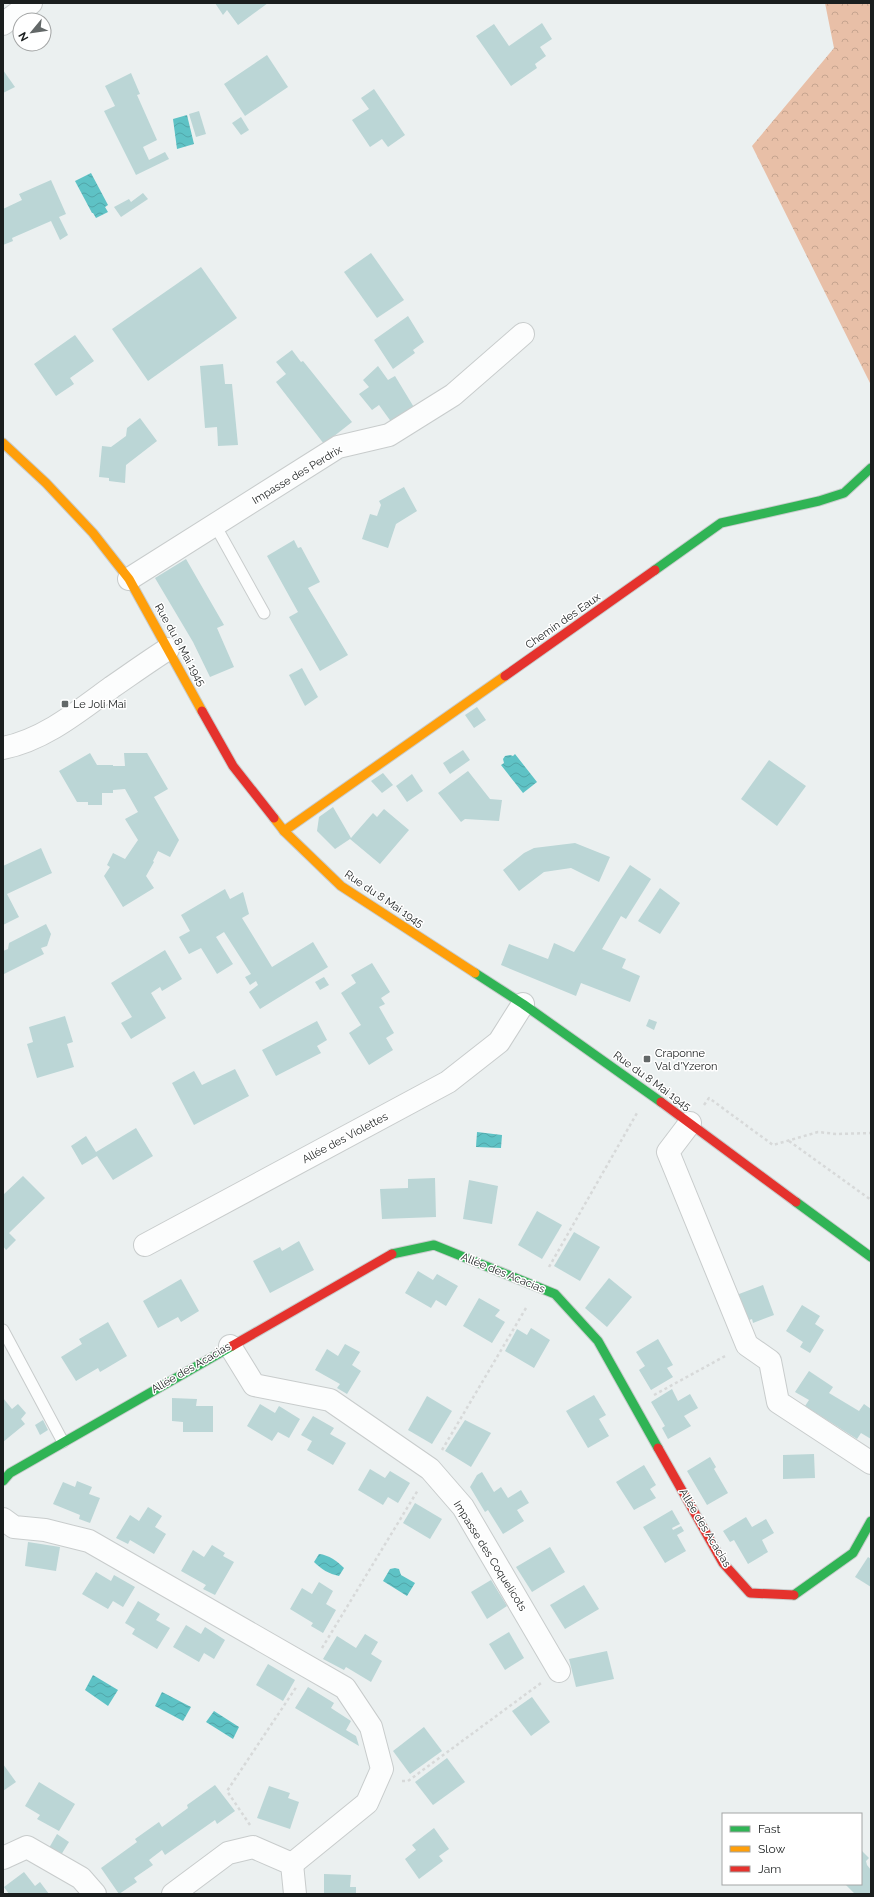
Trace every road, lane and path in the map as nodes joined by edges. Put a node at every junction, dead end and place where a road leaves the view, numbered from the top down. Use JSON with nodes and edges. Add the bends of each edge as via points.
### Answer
{"nodes":[{"id":1,"x":31,"y":3,"type":"edge"},
{"id":2,"x":3,"y":24,"type":"edge"},
{"id":3,"x":523,"y":334,"type":"dead end"},
{"id":4,"x":3,"y":443,"type":"edge"},
{"id":5,"x":871,"y":468,"type":"edge"},
{"id":6,"x":215,"y":525,"type":"junction"},
{"id":7,"x":129,"y":579,"type":"junction"},
{"id":8,"x":264,"y":613,"type":"dead end"},
{"id":9,"x":168,"y":649,"type":"junction"},
{"id":10,"x":3,"y":748,"type":"edge"},
{"id":11,"x":284,"y":831,"type":"junction"},
{"id":12,"x":523,"y":1004,"type":"junction"},
{"id":13,"x":690,"y":1123,"type":"junction"},
{"id":14,"x":630,"y":1128,"type":"dead end"},
{"id":15,"x":871,"y":1133,"type":"edge"},
{"id":16,"x":788,"y":1141,"type":"junction"},
{"id":17,"x":871,"y":1200,"type":"edge"},
{"id":18,"x":145,"y":1245,"type":"dead end"},
{"id":19,"x":871,"y":1257,"type":"edge"},
{"id":20,"x":553,"y":1260,"type":"dead end"},
{"id":21,"x":515,"y":1327,"type":"dead end"},
{"id":22,"x":3,"y":1330,"type":"edge"},
{"id":23,"x":747,"y":1345,"type":"junction"},
{"id":24,"x":230,"y":1346,"type":"junction"},
{"id":25,"x":677,"y":1382,"type":"dead end"},
{"id":26,"x":452,"y":1433,"type":"dead end"},
{"id":27,"x":63,"y":1442,"type":"junction"},
{"id":28,"x":871,"y":1463,"type":"edge"},
{"id":29,"x":3,"y":1481,"type":"edge"},
{"id":30,"x":413,"y":1498,"type":"dead end"},
{"id":31,"x":3,"y":1519,"type":"edge"},
{"id":32,"x":871,"y":1521,"type":"edge"},
{"id":33,"x":333,"y":1630,"type":"dead end"},
{"id":34,"x":310,"y":1667,"type":"junction"},
{"id":35,"x":560,"y":1671,"type":"dead end"},
{"id":36,"x":530,"y":1690,"type":"dead end"},
{"id":37,"x":408,"y":1781,"type":"dead end"},
{"id":38,"x":254,"y":1847,"type":"junction"},
{"id":39,"x":3,"y":1858,"type":"edge"},
{"id":40,"x":292,"y":1864,"type":"junction"},
{"id":41,"x":95,"y":1894,"type":"edge"},
{"id":42,"x":173,"y":1894,"type":"edge"},
{"id":43,"x":295,"y":1894,"type":"edge"}],
"edges":[{"from":1,"to":2,"type":"street"},
{"from":3,"to":6,"type":"street","name":"Impasse des Perdrix","via":[[453,395],[389,434],[338,447]]},
{"from":4,"to":7,"type":"street","name":"Rue du 8 Mai 1945","via":[[46,483],[92,533]]},
{"from":5,"to":11,"type":"street","name":"Chemin des Eaux","via":[[844,492],[819,501],[721,523]]},
{"from":6,"to":7,"type":"street","name":"Impasse des Perdrix"},
{"from":6,"to":8,"type":"lane"},
{"from":7,"to":9,"type":"street","name":"Rue du 8 Mai 1945"},
{"from":9,"to":10,"type":"street","via":[[71,717],[37,737]]},
{"from":9,"to":11,"type":"street","name":"Rue du 8 Mai 1945","via":[[232,766]]},
{"from":11,"to":12,"type":"street","name":"Rue du 8 Mai 1945","via":[[341,886]]},
{"from":12,"to":13,"type":"street","name":"Rue du 8 Mai 1945"},
{"from":12,"to":18,"type":"street","name":"Allée des Violettes","via":[[500,1042],[448,1082]]},
{"from":13,"to":16,"type":"path","via":[[709,1098],[773,1145]]},
{"from":13,"to":19,"type":"street","name":"Rue du 8 Mai 1945"},
{"from":13,"to":23,"type":"street","via":[[668,1152]]},
{"from":14,"to":20,"type":"path"},
{"from":15,"to":16,"type":"path","via":[[818,1132]]},
{"from":16,"to":17,"type":"path"},
{"from":21,"to":26,"type":"path"},
{"from":22,"to":27,"type":"lane"},
{"from":23,"to":25,"type":"path"},
{"from":23,"to":28,"type":"street","via":[[770,1361],[778,1402]]},
{"from":24,"to":27,"type":"street","name":"Allée des Acacias"},
{"from":24,"to":32,"type":"street","name":"Allée des Acacias","via":[[392,1254],[434,1246],[555,1294],[598,1341],[723,1563],[750,1593],[796,1595],[853,1553]]},
{"from":24,"to":35,"type":"street","name":"Impasse des Coquelicots","via":[[254,1385],[330,1400],[430,1469],[462,1506]]},
{"from":27,"to":29,"type":"street","name":"Allée des Acacias","via":[[10,1473]]},
{"from":30,"to":33,"type":"path"},
{"from":31,"to":34,"type":"street","via":[[14,1527],[45,1530],[89,1541]]},
{"from":34,"to":38,"type":"path","via":[[228,1791],[252,1827]]},
{"from":34,"to":40,"type":"street","via":[[345,1688],[371,1727],[382,1769],[367,1803]]},
{"from":36,"to":37,"type":"path"},
{"from":38,"to":40,"type":"street"},
{"from":38,"to":42,"type":"street","via":[[228,1853]]},
{"from":39,"to":41,"type":"street","via":[[27,1847],[81,1878]]},
{"from":40,"to":43,"type":"street"}]}
